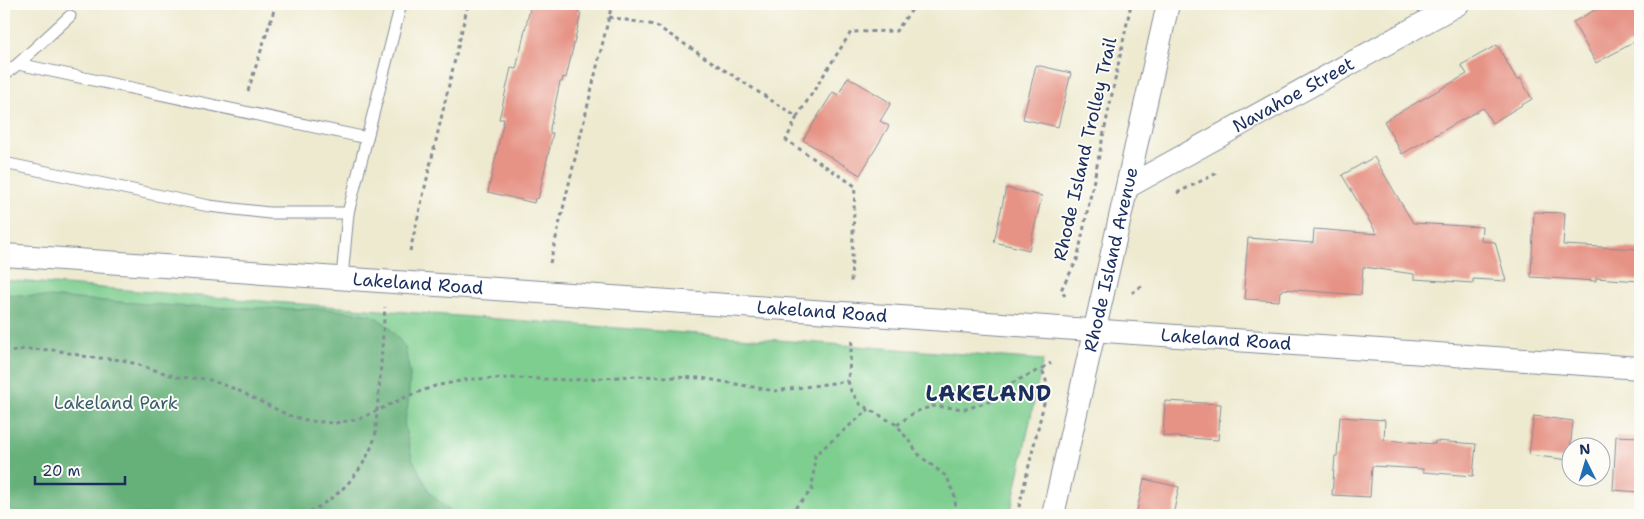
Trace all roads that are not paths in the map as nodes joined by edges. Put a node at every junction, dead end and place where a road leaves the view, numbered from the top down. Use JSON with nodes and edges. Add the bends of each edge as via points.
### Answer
{"nodes":[{"id":1,"x":401,"y":4,"type":"edge"},
{"id":2,"x":1168,"y":4,"type":"edge"},
{"id":3,"x":1458,"y":4,"type":"edge"},
{"id":4,"x":70,"y":16,"type":"dead end"},
{"id":5,"x":18,"y":64,"type":"junction"},
{"id":6,"x":4,"y":75,"type":"edge"},
{"id":7,"x":367,"y":138,"type":"junction"},
{"id":8,"x":4,"y":163,"type":"edge"},
{"id":9,"x":1128,"y":186,"type":"junction"},
{"id":10,"x":348,"y":213,"type":"junction"},
{"id":11,"x":4,"y":255,"type":"edge"},
{"id":12,"x":342,"y":278,"type":"junction"},
{"id":13,"x":1094,"y":331,"type":"junction"},
{"id":14,"x":1640,"y":368,"type":"edge"},
{"id":15,"x":1053,"y":515,"type":"edge"}],
"edges":[{"from":1,"to":7,"type":"lane"},
{"from":2,"to":9,"type":"street","name":"Rhode Island Avenue"},
{"from":3,"to":9,"type":"street","name":"Navahoe Street"},
{"from":4,"to":5,"type":"lane"},
{"from":5,"to":6,"type":"lane"},
{"from":5,"to":7,"type":"lane"},
{"from":7,"to":10,"type":"lane"},
{"from":8,"to":10,"type":"lane","via":[[209,206],[269,213]]},
{"from":9,"to":13,"type":"street","name":"Rhode Island Avenue"},
{"from":10,"to":12,"type":"lane"},
{"from":11,"to":12,"type":"street","name":"Lakeland Road"},
{"from":12,"to":13,"type":"street","name":"Lakeland Road"},
{"from":13,"to":14,"type":"street","name":"Lakeland Road"},
{"from":13,"to":15,"type":"street","name":"Rhode Island Avenue"}]}
